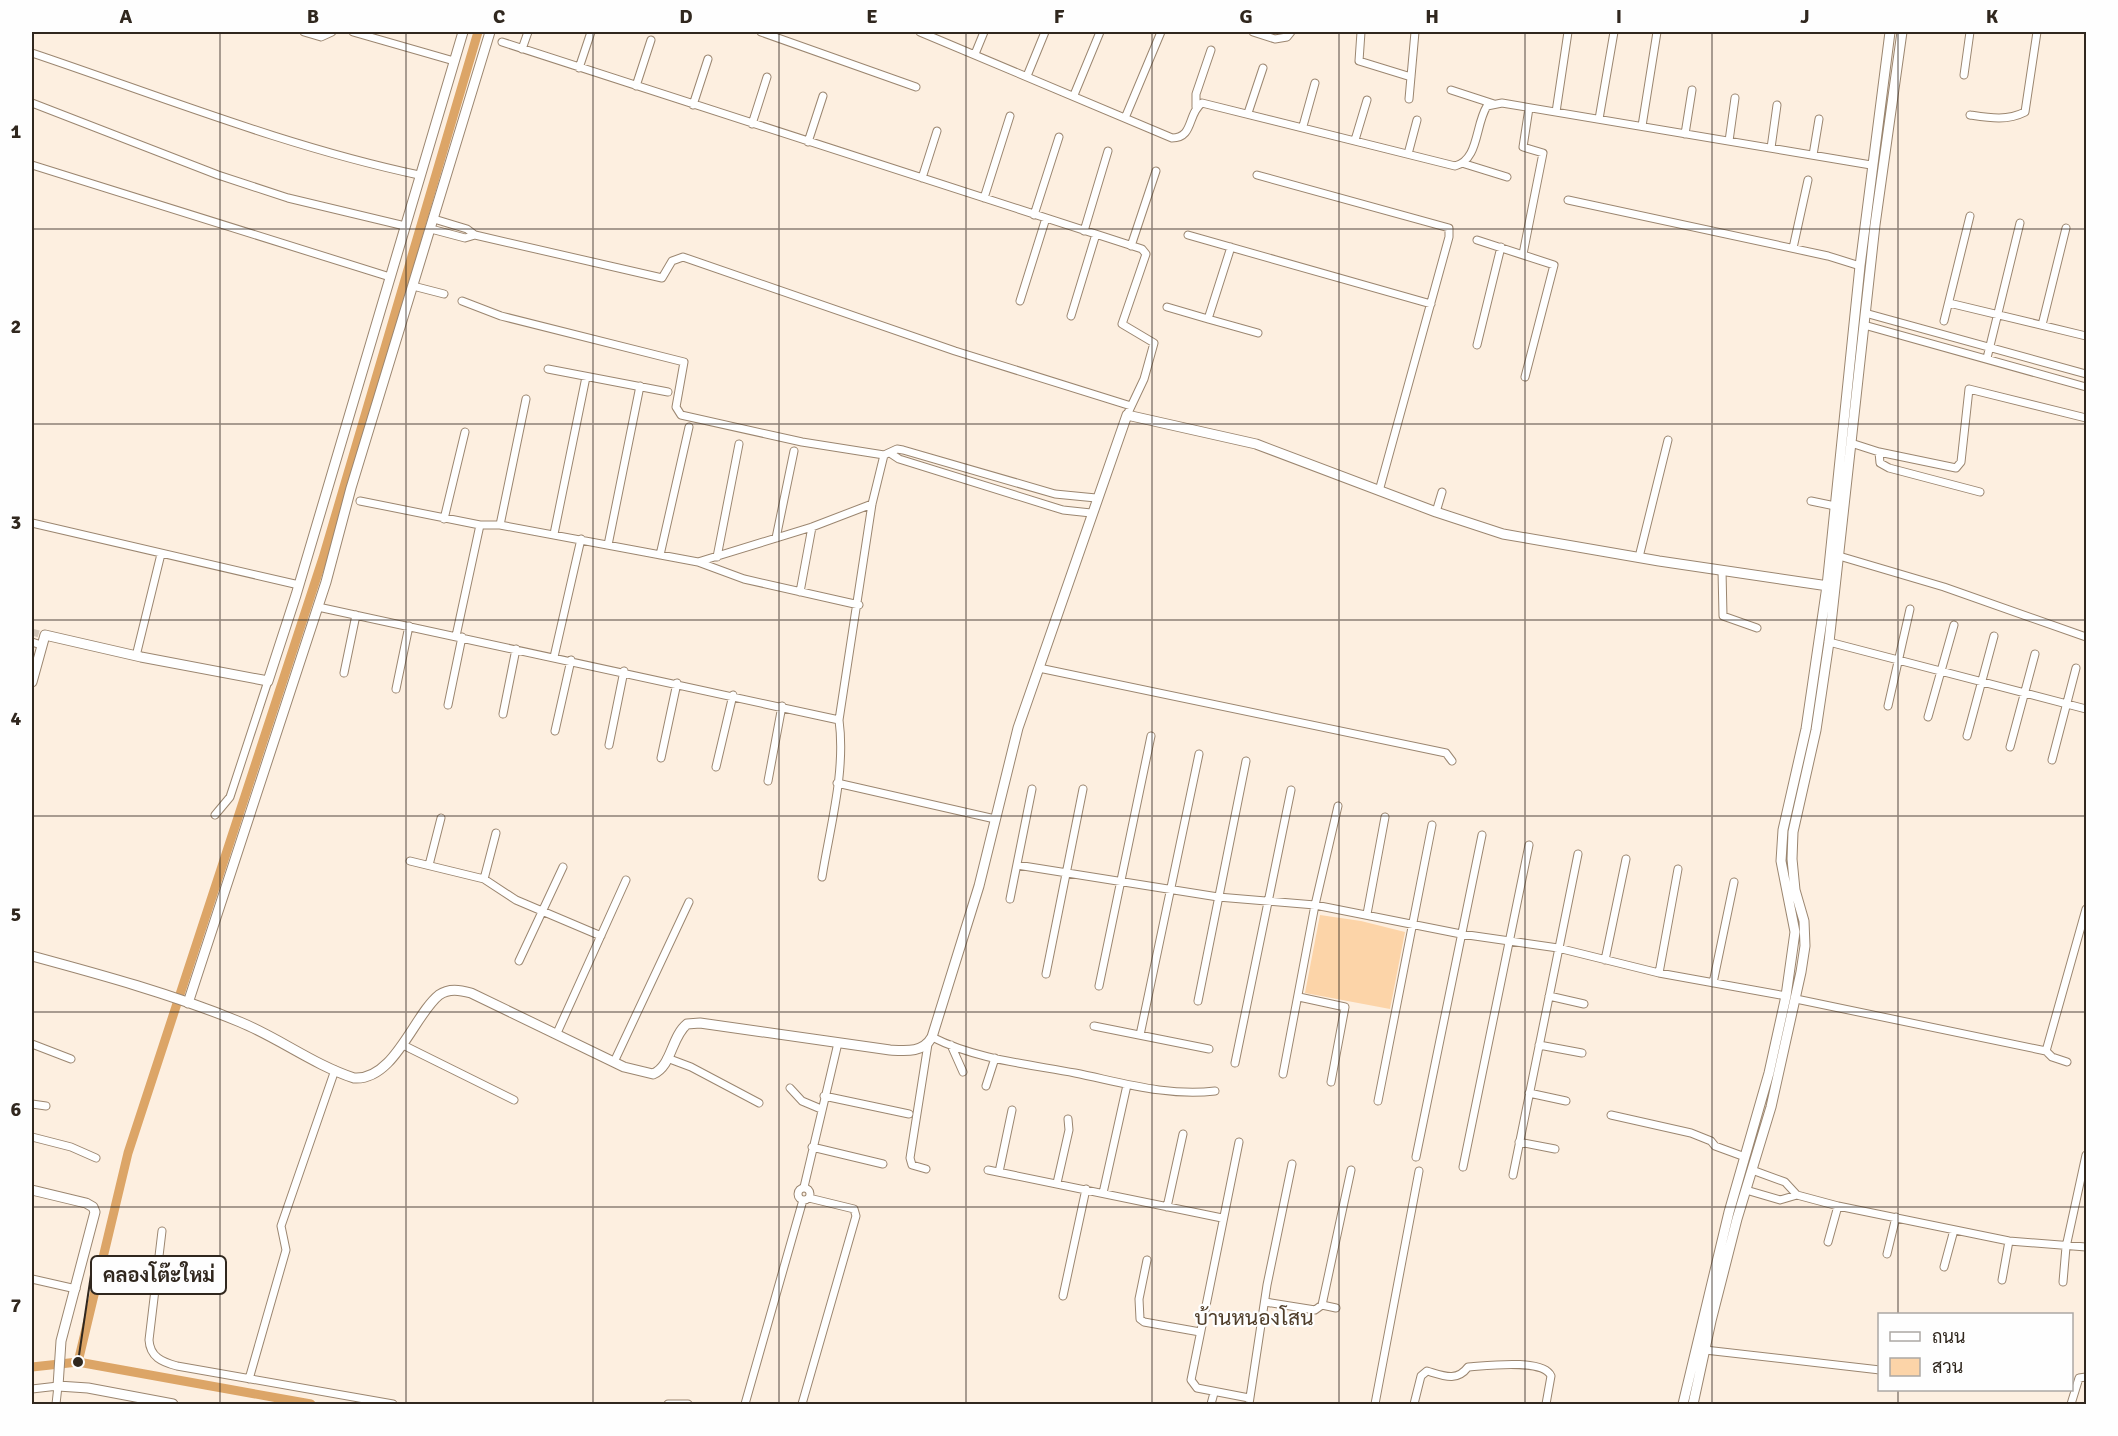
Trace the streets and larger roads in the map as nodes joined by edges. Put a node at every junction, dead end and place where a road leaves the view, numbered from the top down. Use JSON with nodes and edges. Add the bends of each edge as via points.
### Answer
{"nodes":[{"id":1,"x":304,"y":32,"type":"edge"},
{"id":2,"x":332,"y":32,"type":"edge"},
{"id":3,"x":353,"y":32,"type":"edge"},
{"id":4,"x":461,"y":32,"type":"edge"},
{"id":5,"x":490,"y":32,"type":"edge"},
{"id":6,"x":528,"y":32,"type":"edge"},
{"id":7,"x":591,"y":32,"type":"edge"},
{"id":8,"x":761,"y":32,"type":"edge"},
{"id":9,"x":924,"y":32,"type":"edge"},
{"id":10,"x":984,"y":32,"type":"edge"},
{"id":11,"x":1045,"y":32,"type":"edge"},
{"id":12,"x":1100,"y":32,"type":"edge"},
{"id":13,"x":1161,"y":32,"type":"edge"},
{"id":14,"x":1253,"y":32,"type":"edge"},
{"id":15,"x":1291,"y":32,"type":"edge"},
{"id":16,"x":1361,"y":32,"type":"edge"},
{"id":17,"x":1415,"y":32,"type":"edge"},
{"id":18,"x":1568,"y":32,"type":"edge"},
{"id":19,"x":1614,"y":32,"type":"edge"},
{"id":20,"x":1657,"y":32,"type":"edge"},
{"id":21,"x":1890,"y":32,"type":"edge"},
{"id":22,"x":1902,"y":32,"type":"edge"},
{"id":23,"x":1970,"y":32,"type":"edge"},
{"id":24,"x":2037,"y":32,"type":"edge"},
{"id":25,"x":651,"y":40,"type":"dead end"},
{"id":26,"x":502,"y":42,"type":"dead end"},
{"id":27,"x":522,"y":49,"type":"junction"},
{"id":28,"x":1211,"y":50,"type":"dead end"},
{"id":29,"x":32,"y":53,"type":"edge"},
{"id":30,"x":975,"y":54,"type":"junction"},
{"id":31,"x":708,"y":59,"type":"dead end"},
{"id":32,"x":454,"y":61,"type":"junction"},
{"id":33,"x":579,"y":68,"type":"junction"},
{"id":34,"x":1263,"y":68,"type":"dead end"},
{"id":35,"x":1964,"y":75,"type":"dead end"},
{"id":36,"x":1027,"y":76,"type":"junction"},
{"id":37,"x":767,"y":77,"type":"dead end"},
{"id":38,"x":1411,"y":77,"type":"junction"},
{"id":39,"x":1315,"y":83,"type":"dead end"},
{"id":40,"x":636,"y":86,"type":"junction"},
{"id":41,"x":916,"y":87,"type":"dead end"},
{"id":42,"x":1451,"y":90,"type":"dead end"},
{"id":43,"x":1692,"y":90,"type":"dead end"},
{"id":44,"x":1074,"y":95,"type":"junction"},
{"id":45,"x":823,"y":96,"type":"dead end"},
{"id":46,"x":1735,"y":98,"type":"dead end"},
{"id":47,"x":1409,"y":99,"type":"dead end"},
{"id":48,"x":1367,"y":100,"type":"dead end"},
{"id":49,"x":32,"y":103,"type":"edge"},
{"id":50,"x":1494,"y":104,"type":"junction"},
{"id":51,"x":693,"y":105,"type":"junction"},
{"id":52,"x":1777,"y":105,"type":"dead end"},
{"id":53,"x":1197,"y":107,"type":"junction"},
{"id":54,"x":1530,"y":108,"type":"junction"},
{"id":55,"x":1556,"y":112,"type":"junction"},
{"id":56,"x":1248,"y":113,"type":"junction"},
{"id":57,"x":1970,"y":115,"type":"dead end"},
{"id":58,"x":1010,"y":116,"type":"dead end"},
{"id":59,"x":1125,"y":118,"type":"junction"},
{"id":60,"x":1599,"y":119,"type":"junction"},
{"id":61,"x":1819,"y":119,"type":"dead end"},
{"id":62,"x":1417,"y":120,"type":"dead end"},
{"id":63,"x":752,"y":124,"type":"junction"},
{"id":64,"x":1303,"y":126,"type":"junction"},
{"id":65,"x":1642,"y":126,"type":"junction"},
{"id":66,"x":937,"y":131,"type":"dead end"},
{"id":67,"x":1685,"y":134,"type":"junction"},
{"id":68,"x":1059,"y":137,"type":"dead end"},
{"id":69,"x":1354,"y":140,"type":"junction"},
{"id":70,"x":1729,"y":141,"type":"junction"},
{"id":71,"x":808,"y":142,"type":"junction"},
{"id":72,"x":1771,"y":148,"type":"junction"},
{"id":73,"x":1108,"y":151,"type":"dead end"},
{"id":74,"x":1408,"y":154,"type":"junction"},
{"id":75,"x":1813,"y":155,"type":"junction"},
{"id":76,"x":1465,"y":164,"type":"junction"},
{"id":77,"x":32,"y":165,"type":"edge"},
{"id":78,"x":1871,"y":165,"type":"junction"},
{"id":79,"x":1883,"y":167,"type":"junction"},
{"id":80,"x":1156,"y":171,"type":"dead end"},
{"id":81,"x":419,"y":175,"type":"junction"},
{"id":82,"x":1257,"y":175,"type":"dead end"},
{"id":83,"x":1507,"y":177,"type":"dead end"},
{"id":84,"x":922,"y":178,"type":"junction"},
{"id":85,"x":1808,"y":180,"type":"dead end"},
{"id":86,"x":984,"y":198,"type":"junction"},
{"id":87,"x":1568,"y":200,"type":"dead end"},
{"id":88,"x":1034,"y":214,"type":"junction"},
{"id":89,"x":1970,"y":216,"type":"dead end"},
{"id":90,"x":1046,"y":218,"type":"junction"},
{"id":91,"x":434,"y":219,"type":"junction"},
{"id":92,"x":2020,"y":223,"type":"dead end"},
{"id":93,"x":405,"y":226,"type":"junction"},
{"id":94,"x":2066,"y":228,"type":"dead end"},
{"id":95,"x":431,"y":229,"type":"junction"},
{"id":96,"x":1084,"y":231,"type":"junction"},
{"id":97,"x":1096,"y":234,"type":"junction"},
{"id":98,"x":475,"y":235,"type":"junction"},
{"id":99,"x":1188,"y":235,"type":"dead end"},
{"id":100,"x":1477,"y":240,"type":"dead end"},
{"id":101,"x":1131,"y":246,"type":"junction"},
{"id":102,"x":1231,"y":247,"type":"junction"},
{"id":103,"x":1501,"y":247,"type":"junction"},
{"id":104,"x":1793,"y":248,"type":"junction"},
{"id":105,"x":1523,"y":254,"type":"junction"},
{"id":106,"x":1860,"y":266,"type":"junction"},
{"id":107,"x":390,"y":277,"type":"junction"},
{"id":108,"x":413,"y":286,"type":"junction"},
{"id":109,"x":444,"y":294,"type":"dead end"},
{"id":110,"x":462,"y":301,"type":"dead end"},
{"id":111,"x":1020,"y":301,"type":"dead end"},
{"id":112,"x":1949,"y":303,"type":"junction"},
{"id":113,"x":1431,"y":304,"type":"junction"},
{"id":114,"x":1167,"y":307,"type":"dead end"},
{"id":115,"x":1865,"y":313,"type":"junction"},
{"id":116,"x":1997,"y":315,"type":"junction"},
{"id":117,"x":1071,"y":316,"type":"dead end"},
{"id":118,"x":1208,"y":319,"type":"junction"},
{"id":119,"x":1944,"y":321,"type":"dead end"},
{"id":120,"x":1864,"y":325,"type":"junction"},
{"id":121,"x":2042,"y":326,"type":"junction"},
{"id":122,"x":1258,"y":333,"type":"dead end"},
{"id":123,"x":2086,"y":336,"type":"edge"},
{"id":124,"x":1477,"y":345,"type":"dead end"},
{"id":125,"x":1990,"y":346,"type":"junction"},
{"id":126,"x":1987,"y":358,"type":"junction"},
{"id":127,"x":548,"y":369,"type":"dead end"},
{"id":128,"x":2086,"y":374,"type":"edge"},
{"id":129,"x":586,"y":377,"type":"junction"},
{"id":130,"x":1525,"y":377,"type":"dead end"},
{"id":131,"x":640,"y":386,"type":"junction"},
{"id":132,"x":2086,"y":387,"type":"edge"},
{"id":133,"x":668,"y":392,"type":"dead end"},
{"id":134,"x":526,"y":399,"type":"dead end"},
{"id":135,"x":1129,"y":410,"type":"junction"},
{"id":136,"x":2086,"y":417,"type":"edge"},
{"id":137,"x":689,"y":428,"type":"dead end"},
{"id":138,"x":465,"y":432,"type":"dead end"},
{"id":139,"x":1668,"y":440,"type":"dead end"},
{"id":140,"x":1851,"y":443,"type":"junction"},
{"id":141,"x":739,"y":444,"type":"dead end"},
{"id":142,"x":794,"y":452,"type":"dead end"},
{"id":143,"x":1879,"y":452,"type":"junction"},
{"id":144,"x":887,"y":454,"type":"junction"},
{"id":145,"x":1379,"y":490,"type":"junction"},
{"id":146,"x":1442,"y":492,"type":"dead end"},
{"id":147,"x":1980,"y":492,"type":"dead end"},
{"id":148,"x":1096,"y":498,"type":"junction"},
{"id":149,"x":360,"y":501,"type":"dead end"},
{"id":150,"x":1811,"y":501,"type":"dead end"},
{"id":151,"x":872,"y":504,"type":"junction"},
{"id":152,"x":1835,"y":506,"type":"junction"},
{"id":153,"x":1436,"y":512,"type":"junction"},
{"id":154,"x":1091,"y":513,"type":"junction"},
{"id":155,"x":444,"y":519,"type":"junction"},
{"id":156,"x":32,"y":523,"type":"edge"},
{"id":157,"x":480,"y":525,"type":"junction"},
{"id":158,"x":501,"y":525,"type":"junction"},
{"id":159,"x":812,"y":527,"type":"junction"},
{"id":160,"x":554,"y":534,"type":"junction"},
{"id":161,"x":776,"y":538,"type":"junction"},
{"id":162,"x":581,"y":539,"type":"junction"},
{"id":163,"x":609,"y":545,"type":"junction"},
{"id":164,"x":161,"y":554,"type":"junction"},
{"id":165,"x":660,"y":555,"type":"junction"},
{"id":166,"x":1839,"y":556,"type":"junction"},
{"id":167,"x":717,"y":557,"type":"junction"},
{"id":168,"x":1639,"y":557,"type":"junction"},
{"id":169,"x":698,"y":561,"type":"junction"},
{"id":170,"x":1722,"y":570,"type":"junction"},
{"id":171,"x":299,"y":585,"type":"junction"},
{"id":172,"x":1831,"y":586,"type":"junction"},
{"id":173,"x":800,"y":592,"type":"junction"},
{"id":174,"x":859,"y":605,"type":"junction"},
{"id":175,"x":318,"y":607,"type":"junction"},
{"id":176,"x":1910,"y":609,"type":"dead end"},
{"id":177,"x":356,"y":615,"type":"junction"},
{"id":178,"x":1954,"y":625,"type":"dead end"},
{"id":179,"x":409,"y":626,"type":"junction"},
{"id":180,"x":1757,"y":628,"type":"dead end"},
{"id":181,"x":1994,"y":636,"type":"dead end"},
{"id":182,"x":459,"y":637,"type":"junction"},
{"id":183,"x":2086,"y":637,"type":"edge"},
{"id":184,"x":39,"y":639,"type":"edge"},
{"id":185,"x":1829,"y":642,"type":"junction"},
{"id":186,"x":516,"y":649,"type":"junction"},
{"id":187,"x":2035,"y":654,"type":"dead end"},
{"id":188,"x":136,"y":656,"type":"junction"},
{"id":189,"x":554,"y":657,"type":"junction"},
{"id":190,"x":1898,"y":658,"type":"junction"},
{"id":191,"x":571,"y":660,"type":"junction"},
{"id":192,"x":1039,"y":668,"type":"junction"},
{"id":193,"x":2076,"y":668,"type":"dead end"},
{"id":194,"x":1940,"y":669,"type":"junction"},
{"id":195,"x":624,"y":672,"type":"junction"},
{"id":196,"x":344,"y":673,"type":"dead end"},
{"id":197,"x":1982,"y":680,"type":"junction"},
{"id":198,"x":268,"y":681,"type":"junction"},
{"id":199,"x":32,"y":682,"type":"edge"},
{"id":200,"x":677,"y":683,"type":"junction"},
{"id":201,"x":396,"y":689,"type":"dead end"},
{"id":202,"x":2025,"y":691,"type":"junction"},
{"id":203,"x":733,"y":695,"type":"junction"},
{"id":204,"x":2067,"y":702,"type":"junction"},
{"id":205,"x":448,"y":705,"type":"dead end"},
{"id":206,"x":782,"y":706,"type":"junction"},
{"id":207,"x":1888,"y":706,"type":"dead end"},
{"id":208,"x":2086,"y":708,"type":"edge"},
{"id":209,"x":503,"y":714,"type":"dead end"},
{"id":210,"x":1928,"y":717,"type":"dead end"},
{"id":211,"x":839,"y":720,"type":"junction"},
{"id":212,"x":555,"y":731,"type":"dead end"},
{"id":213,"x":1151,"y":736,"type":"dead end"},
{"id":214,"x":1967,"y":736,"type":"dead end"},
{"id":215,"x":609,"y":745,"type":"dead end"},
{"id":216,"x":2010,"y":747,"type":"dead end"},
{"id":217,"x":1199,"y":754,"type":"dead end"},
{"id":218,"x":661,"y":758,"type":"dead end"},
{"id":219,"x":2052,"y":760,"type":"dead end"},
{"id":220,"x":1246,"y":761,"type":"dead end"},
{"id":221,"x":1452,"y":762,"type":"dead end"},
{"id":222,"x":716,"y":767,"type":"dead end"},
{"id":223,"x":768,"y":781,"type":"dead end"},
{"id":224,"x":837,"y":783,"type":"junction"},
{"id":225,"x":1032,"y":789,"type":"dead end"},
{"id":226,"x":1083,"y":789,"type":"dead end"},
{"id":227,"x":1291,"y":790,"type":"dead end"},
{"id":228,"x":1338,"y":806,"type":"dead end"},
{"id":229,"x":216,"y":815,"type":"dead end"},
{"id":230,"x":1385,"y":817,"type":"dead end"},
{"id":231,"x":441,"y":818,"type":"dead end"},
{"id":232,"x":995,"y":819,"type":"junction"},
{"id":233,"x":1432,"y":825,"type":"dead end"},
{"id":234,"x":496,"y":833,"type":"dead end"},
{"id":235,"x":1482,"y":835,"type":"dead end"},
{"id":236,"x":1529,"y":845,"type":"dead end"},
{"id":237,"x":1578,"y":854,"type":"dead end"},
{"id":238,"x":1626,"y":859,"type":"dead end"},
{"id":239,"x":410,"y":861,"type":"dead end"},
{"id":240,"x":429,"y":865,"type":"junction"},
{"id":241,"x":1017,"y":865,"type":"junction"},
{"id":242,"x":563,"y":867,"type":"dead end"},
{"id":243,"x":1678,"y":869,"type":"dead end"},
{"id":244,"x":1066,"y":872,"type":"junction"},
{"id":245,"x":822,"y":877,"type":"dead end"},
{"id":246,"x":484,"y":879,"type":"junction"},
{"id":247,"x":626,"y":880,"type":"dead end"},
{"id":248,"x":1120,"y":881,"type":"junction"},
{"id":249,"x":1734,"y":882,"type":"dead end"},
{"id":250,"x":1170,"y":889,"type":"junction"},
{"id":251,"x":1218,"y":897,"type":"junction"},
{"id":252,"x":1010,"y":899,"type":"dead end"},
{"id":253,"x":689,"y":902,"type":"dead end"},
{"id":254,"x":1268,"y":903,"type":"junction"},
{"id":255,"x":1315,"y":905,"type":"junction"},
{"id":256,"x":2086,"y":909,"type":"edge"},
{"id":257,"x":542,"y":911,"type":"junction"},
{"id":258,"x":1367,"y":914,"type":"junction"},
{"id":259,"x":1412,"y":924,"type":"junction"},
{"id":260,"x":1461,"y":934,"type":"junction"},
{"id":261,"x":601,"y":936,"type":"junction"},
{"id":262,"x":1511,"y":940,"type":"junction"},
{"id":263,"x":1558,"y":948,"type":"junction"},
{"id":264,"x":32,"y":956,"type":"edge"},
{"id":265,"x":1605,"y":960,"type":"junction"},
{"id":266,"x":519,"y":961,"type":"dead end"},
{"id":267,"x":1659,"y":973,"type":"junction"},
{"id":268,"x":1046,"y":974,"type":"dead end"},
{"id":269,"x":1713,"y":983,"type":"junction"},
{"id":270,"x":1099,"y":986,"type":"dead end"},
{"id":271,"x":1549,"y":996,"type":"junction"},
{"id":272,"x":1299,"y":997,"type":"junction"},
{"id":273,"x":1791,"y":997,"type":"junction"},
{"id":274,"x":1198,"y":1000,"type":"dead end"},
{"id":275,"x":185,"y":1002,"type":"junction"},
{"id":276,"x":1584,"y":1004,"type":"dead end"},
{"id":277,"x":1094,"y":1026,"type":"dead end"},
{"id":278,"x":557,"y":1034,"type":"junction"},
{"id":279,"x":1140,"y":1035,"type":"junction"},
{"id":280,"x":930,"y":1040,"type":"junction"},
{"id":281,"x":838,"y":1043,"type":"junction"},
{"id":282,"x":32,"y":1044,"type":"edge"},
{"id":283,"x":1539,"y":1044,"type":"junction"},
{"id":284,"x":403,"y":1045,"type":"junction"},
{"id":285,"x":951,"y":1045,"type":"junction"},
{"id":286,"x":1209,"y":1049,"type":"dead end"},
{"id":287,"x":2046,"y":1051,"type":"junction"},
{"id":288,"x":1582,"y":1053,"type":"dead end"},
{"id":289,"x":667,"y":1058,"type":"junction"},
{"id":290,"x":995,"y":1058,"type":"junction"},
{"id":291,"x":70,"y":1059,"type":"dead end"},
{"id":292,"x":614,"y":1062,"type":"junction"},
{"id":293,"x":2067,"y":1062,"type":"dead end"},
{"id":294,"x":1235,"y":1063,"type":"dead end"},
{"id":295,"x":335,"y":1070,"type":"junction"},
{"id":296,"x":963,"y":1072,"type":"dead end"},
{"id":297,"x":1283,"y":1074,"type":"dead end"},
{"id":298,"x":1331,"y":1082,"type":"dead end"},
{"id":299,"x":1127,"y":1085,"type":"junction"},
{"id":300,"x":986,"y":1086,"type":"dead end"},
{"id":301,"x":790,"y":1088,"type":"dead end"},
{"id":302,"x":1215,"y":1091,"type":"dead end"},
{"id":303,"x":1529,"y":1093,"type":"junction"},
{"id":304,"x":824,"y":1096,"type":"junction"},
{"id":305,"x":514,"y":1100,"type":"dead end"},
{"id":306,"x":1377,"y":1101,"type":"dead end"},
{"id":307,"x":1566,"y":1101,"type":"dead end"},
{"id":308,"x":759,"y":1103,"type":"dead end"},
{"id":309,"x":32,"y":1104,"type":"edge"},
{"id":310,"x":46,"y":1106,"type":"dead end"},
{"id":311,"x":821,"y":1109,"type":"junction"},
{"id":312,"x":1012,"y":1110,"type":"dead end"},
{"id":313,"x":909,"y":1114,"type":"dead end"},
{"id":314,"x":1611,"y":1115,"type":"dead end"},
{"id":315,"x":1068,"y":1119,"type":"dead end"},
{"id":316,"x":1183,"y":1134,"type":"dead end"},
{"id":317,"x":32,"y":1137,"type":"edge"},
{"id":318,"x":1239,"y":1142,"type":"dead end"},
{"id":319,"x":1520,"y":1142,"type":"junction"},
{"id":320,"x":812,"y":1147,"type":"junction"},
{"id":321,"x":1555,"y":1149,"type":"dead end"},
{"id":322,"x":2086,"y":1155,"type":"edge"},
{"id":323,"x":1416,"y":1157,"type":"dead end"},
{"id":324,"x":1745,"y":1157,"type":"junction"},
{"id":325,"x":96,"y":1158,"type":"dead end"},
{"id":326,"x":883,"y":1164,"type":"dead end"},
{"id":327,"x":1292,"y":1164,"type":"dead end"},
{"id":328,"x":1463,"y":1167,"type":"dead end"},
{"id":329,"x":926,"y":1169,"type":"dead end"},
{"id":330,"x":988,"y":1170,"type":"dead end"},
{"id":331,"x":1351,"y":1170,"type":"dead end"},
{"id":332,"x":1752,"y":1170,"type":"junction"},
{"id":333,"x":1419,"y":1171,"type":"dead end"},
{"id":334,"x":999,"y":1172,"type":"junction"},
{"id":335,"x":1513,"y":1175,"type":"dead end"},
{"id":336,"x":1057,"y":1183,"type":"junction"},
{"id":337,"x":32,"y":1190,"type":"edge"},
{"id":338,"x":1086,"y":1190,"type":"junction"},
{"id":339,"x":1746,"y":1190,"type":"junction"},
{"id":340,"x":1103,"y":1193,"type":"junction"},
{"id":341,"x":1797,"y":1195,"type":"junction"},
{"id":342,"x":806,"y":1199,"type":"junction"},
{"id":343,"x":1838,"y":1206,"type":"junction"},
{"id":344,"x":1167,"y":1207,"type":"junction"},
{"id":345,"x":1896,"y":1216,"type":"junction"},
{"id":346,"x":1222,"y":1218,"type":"junction"},
{"id":347,"x":1954,"y":1230,"type":"junction"},
{"id":348,"x":162,"y":1231,"type":"dead end"},
{"id":349,"x":2009,"y":1241,"type":"junction"},
{"id":350,"x":1828,"y":1242,"type":"dead end"},
{"id":351,"x":2066,"y":1247,"type":"junction"},
{"id":352,"x":2086,"y":1247,"type":"edge"},
{"id":353,"x":1887,"y":1254,"type":"dead end"},
{"id":354,"x":1147,"y":1260,"type":"dead end"},
{"id":355,"x":1944,"y":1267,"type":"dead end"},
{"id":356,"x":32,"y":1279,"type":"edge"},
{"id":357,"x":2002,"y":1280,"type":"dead end"},
{"id":358,"x":2062,"y":1282,"type":"dead end"},
{"id":359,"x":76,"y":1289,"type":"junction"},
{"id":360,"x":1063,"y":1296,"type":"dead end"},
{"id":361,"x":1265,"y":1302,"type":"junction"},
{"id":362,"x":1322,"y":1305,"type":"junction"},
{"id":363,"x":1336,"y":1308,"type":"dead end"},
{"id":364,"x":1200,"y":1332,"type":"junction"},
{"id":365,"x":1705,"y":1350,"type":"junction"},
{"id":366,"x":1878,"y":1370,"type":"edge"},
{"id":367,"x":2086,"y":1377,"type":"edge"},
{"id":368,"x":249,"y":1379,"type":"junction"},
{"id":369,"x":58,"y":1382,"type":"junction"},
{"id":370,"x":2073,"y":1387,"type":"edge"},
{"id":371,"x":32,"y":1389,"type":"edge"},
{"id":372,"x":1214,"y":1393,"type":"junction"},
{"id":373,"x":1249,"y":1401,"type":"edge"},
{"id":374,"x":139,"y":1402,"type":"edge"},
{"id":375,"x":56,"y":1404,"type":"edge"},
{"id":376,"x":173,"y":1404,"type":"edge"},
{"id":377,"x":393,"y":1404,"type":"edge"},
{"id":378,"x":668,"y":1404,"type":"edge"},
{"id":379,"x":687,"y":1404,"type":"edge"},
{"id":380,"x":745,"y":1404,"type":"edge"},
{"id":381,"x":802,"y":1404,"type":"edge"},
{"id":382,"x":1211,"y":1404,"type":"edge"},
{"id":383,"x":1375,"y":1404,"type":"edge"},
{"id":384,"x":1414,"y":1404,"type":"edge"},
{"id":385,"x":1546,"y":1404,"type":"edge"},
{"id":386,"x":1683,"y":1404,"type":"edge"},
{"id":387,"x":1693,"y":1404,"type":"edge"}],
"edges":[{"from":1,"to":2,"type":"street","via":[[321,37]]},
{"from":3,"to":32,"type":"street"},
{"from":4,"to":32,"type":"street"},
{"from":5,"to":91,"type":"street"},
{"from":6,"to":27,"type":"street"},
{"from":7,"to":33,"type":"street"},
{"from":8,"to":41,"type":"street"},
{"from":9,"to":30,"type":"street"},
{"from":10,"to":30,"type":"street"},
{"from":11,"to":36,"type":"street"},
{"from":12,"to":44,"type":"street"},
{"from":13,"to":59,"type":"street"},
{"from":14,"to":15,"type":"street","via":[[1275,39]]},
{"from":16,"to":38,"type":"street","via":[[1359,61]]},
{"from":17,"to":38,"type":"street"},
{"from":18,"to":55,"type":"street"},
{"from":19,"to":60,"type":"street"},
{"from":20,"to":65,"type":"street"},
{"from":21,"to":78,"type":"street"},
{"from":22,"to":79,"type":"street"},
{"from":23,"to":35,"type":"street"},
{"from":24,"to":57,"type":"street","via":[[2025,112],[2000,119]]},
{"from":25,"to":40,"type":"street"},
{"from":26,"to":27,"type":"street"},
{"from":27,"to":33,"type":"street"},
{"from":28,"to":53,"type":"street","via":[[1196,94]]},
{"from":29,"to":81,"type":"street","via":[[276,137]]},
{"from":30,"to":36,"type":"street"},
{"from":31,"to":51,"type":"street"},
{"from":32,"to":81,"type":"street"},
{"from":33,"to":40,"type":"street"},
{"from":34,"to":56,"type":"street"},
{"from":36,"to":44,"type":"street"},
{"from":37,"to":63,"type":"street"},
{"from":38,"to":47,"type":"street"},
{"from":39,"to":64,"type":"street"},
{"from":40,"to":51,"type":"street"},
{"from":42,"to":50,"type":"street"},
{"from":43,"to":67,"type":"street"},
{"from":44,"to":59,"type":"street"},
{"from":45,"to":71,"type":"street"},
{"from":46,"to":70,"type":"street"},
{"from":48,"to":69,"type":"street"},
{"from":49,"to":93,"type":"street","via":[[218,175],[288,198]]},
{"from":50,"to":54,"type":"street"},
{"from":50,"to":76,"type":"street","via":[[1482,114],[1471,156]]},
{"from":51,"to":63,"type":"street"},
{"from":52,"to":72,"type":"street"},
{"from":53,"to":56,"type":"street","via":[[1202,103]]},
{"from":53,"to":59,"type":"street","via":[[1181,138],[1172,138]]},
{"from":54,"to":55,"type":"street"},
{"from":54,"to":105,"type":"street","via":[[1522,147],[1543,153]]},
{"from":55,"to":60,"type":"street"},
{"from":56,"to":64,"type":"street"},
{"from":58,"to":86,"type":"street"},
{"from":60,"to":65,"type":"street"},
{"from":61,"to":75,"type":"street"},
{"from":62,"to":74,"type":"street"},
{"from":63,"to":71,"type":"street"},
{"from":64,"to":69,"type":"street"},
{"from":65,"to":67,"type":"street"},
{"from":66,"to":84,"type":"street"},
{"from":67,"to":70,"type":"street"},
{"from":68,"to":88,"type":"street"},
{"from":69,"to":74,"type":"street"},
{"from":70,"to":72,"type":"street"},
{"from":71,"to":84,"type":"street"},
{"from":72,"to":75,"type":"street"},
{"from":73,"to":96,"type":"street"},
{"from":74,"to":76,"type":"street","via":[[1455,166]]},
{"from":75,"to":78,"type":"street"},
{"from":76,"to":83,"type":"street"},
{"from":77,"to":107,"type":"street"},
{"from":78,"to":79,"type":"street"},
{"from":78,"to":106,"type":"street"},
{"from":79,"to":115,"type":"street"},
{"from":80,"to":101,"type":"street"},
{"from":81,"to":93,"type":"street"},
{"from":82,"to":113,"type":"street","via":[[1449,228]]},
{"from":84,"to":86,"type":"street"},
{"from":85,"to":104,"type":"street"},
{"from":86,"to":88,"type":"street"},
{"from":87,"to":104,"type":"street"},
{"from":88,"to":90,"type":"street"},
{"from":89,"to":112,"type":"street"},
{"from":90,"to":96,"type":"street"},
{"from":90,"to":111,"type":"street"},
{"from":91,"to":95,"type":"street"},
{"from":91,"to":98,"type":"street"},
{"from":92,"to":116,"type":"street"},
{"from":93,"to":107,"type":"street"},
{"from":94,"to":121,"type":"street"},
{"from":95,"to":98,"type":"street","via":[[465,238]]},
{"from":95,"to":108,"type":"street"},
{"from":96,"to":97,"type":"street"},
{"from":97,"to":101,"type":"street"},
{"from":97,"to":117,"type":"street"},
{"from":98,"to":135,"type":"street","via":[[662,278],[672,261],[683,257]]},
{"from":99,"to":102,"type":"street"},
{"from":100,"to":103,"type":"street"},
{"from":101,"to":135,"type":"street","via":[[1146,254],[1122,324],[1154,343],[1144,379]]},
{"from":102,"to":113,"type":"street"},
{"from":102,"to":118,"type":"street"},
{"from":103,"to":105,"type":"street"},
{"from":103,"to":124,"type":"street"},
{"from":104,"to":106,"type":"street"},
{"from":105,"to":130,"type":"street","via":[[1554,265]]},
{"from":106,"to":152,"type":"street"},
{"from":107,"to":171,"type":"street"},
{"from":108,"to":109,"type":"street"},
{"from":108,"to":175,"type":"street"},
{"from":110,"to":144,"type":"street","via":[[501,316],[684,362],[676,407],[681,415],[802,442]]},
{"from":112,"to":116,"type":"street"},
{"from":112,"to":119,"type":"street"},
{"from":113,"to":145,"type":"street"},
{"from":114,"to":118,"type":"street"},
{"from":115,"to":120,"type":"street"},
{"from":115,"to":125,"type":"street"},
{"from":116,"to":121,"type":"street"},
{"from":116,"to":125,"type":"street"},
{"from":118,"to":122,"type":"street"},
{"from":120,"to":126,"type":"street"},
{"from":120,"to":140,"type":"street"},
{"from":121,"to":123,"type":"street"},
{"from":125,"to":126,"type":"street"},
{"from":125,"to":128,"type":"street"},
{"from":126,"to":132,"type":"street"},
{"from":127,"to":129,"type":"street"},
{"from":129,"to":131,"type":"street"},
{"from":129,"to":160,"type":"street"},
{"from":131,"to":133,"type":"street"},
{"from":131,"to":163,"type":"street"},
{"from":134,"to":158,"type":"street"},
{"from":135,"to":145,"type":"street","via":[[1256,444]]},
{"from":135,"to":148,"type":"street"},
{"from":136,"to":143,"type":"street","via":[[1969,389],[1956,468]]},
{"from":137,"to":165,"type":"street"},
{"from":138,"to":155,"type":"street"},
{"from":139,"to":168,"type":"street"},
{"from":140,"to":143,"type":"street"},
{"from":140,"to":166,"type":"street"},
{"from":141,"to":167,"type":"street"},
{"from":142,"to":161,"type":"street"},
{"from":143,"to":147,"type":"street","via":[[1880,463],[1889,468]]},
{"from":144,"to":148,"type":"street","via":[[903,450],[1055,494]]},
{"from":144,"to":151,"type":"street"},
{"from":144,"to":154,"type":"street","via":[[1063,510]]},
{"from":145,"to":153,"type":"street"},
{"from":146,"to":153,"type":"street"},
{"from":148,"to":154,"type":"street"},
{"from":149,"to":155,"type":"street"},
{"from":150,"to":152,"type":"street"},
{"from":151,"to":159,"type":"street"},
{"from":151,"to":174,"type":"street"},
{"from":152,"to":172,"type":"street"},
{"from":153,"to":168,"type":"street","via":[[1503,534]]},
{"from":154,"to":192,"type":"street"},
{"from":155,"to":157,"type":"street"},
{"from":156,"to":164,"type":"street"},
{"from":157,"to":158,"type":"street"},
{"from":157,"to":182,"type":"street"},
{"from":158,"to":160,"type":"street"},
{"from":159,"to":161,"type":"street"},
{"from":159,"to":173,"type":"street"},
{"from":160,"to":162,"type":"street"},
{"from":161,"to":167,"type":"street"},
{"from":162,"to":163,"type":"street"},
{"from":162,"to":189,"type":"street"},
{"from":163,"to":165,"type":"street"},
{"from":164,"to":171,"type":"street"},
{"from":164,"to":188,"type":"street"},
{"from":165,"to":169,"type":"street"},
{"from":166,"to":172,"type":"street"},
{"from":166,"to":183,"type":"street","via":[[1944,587]]},
{"from":167,"to":169,"type":"street"},
{"from":168,"to":170,"type":"street"},
{"from":169,"to":173,"type":"street","via":[[744,579]]},
{"from":170,"to":172,"type":"street"},
{"from":170,"to":180,"type":"street","via":[[1723,616]]},
{"from":171,"to":198,"type":"street"},
{"from":172,"to":185,"type":"street"},
{"from":172,"to":273,"type":"street","via":[[1806,729],[1783,830],[1781,861],[1795,932]]},
{"from":173,"to":174,"type":"street"},
{"from":174,"to":211,"type":"street"},
{"from":175,"to":177,"type":"street"},
{"from":175,"to":275,"type":"street"},
{"from":176,"to":190,"type":"street"},
{"from":177,"to":179,"type":"street"},
{"from":177,"to":196,"type":"street"},
{"from":178,"to":194,"type":"street"},
{"from":179,"to":182,"type":"street"},
{"from":179,"to":201,"type":"street"},
{"from":181,"to":197,"type":"street"},
{"from":182,"to":186,"type":"street"},
{"from":182,"to":205,"type":"street"},
{"from":184,"to":188,"type":"street"},
{"from":184,"to":199,"type":"street"},
{"from":185,"to":190,"type":"street"},
{"from":185,"to":273,"type":"street","via":[[1816,730],[1793,832],[1795,890],[1804,921],[1805,946]]},
{"from":186,"to":189,"type":"street"},
{"from":186,"to":209,"type":"street"},
{"from":187,"to":202,"type":"street"},
{"from":188,"to":198,"type":"street"},
{"from":189,"to":191,"type":"street"},
{"from":190,"to":194,"type":"street"},
{"from":190,"to":207,"type":"street"},
{"from":191,"to":195,"type":"street"},
{"from":191,"to":212,"type":"street"},
{"from":192,"to":221,"type":"street","via":[[1446,753]]},
{"from":192,"to":232,"type":"street","via":[[1018,728]]},
{"from":193,"to":204,"type":"street"},
{"from":194,"to":197,"type":"street"},
{"from":194,"to":210,"type":"street"},
{"from":195,"to":200,"type":"street"},
{"from":195,"to":215,"type":"street"},
{"from":197,"to":202,"type":"street"},
{"from":197,"to":214,"type":"street"},
{"from":198,"to":229,"type":"street","via":[[230,797]]},
{"from":200,"to":203,"type":"street"},
{"from":200,"to":218,"type":"street"},
{"from":202,"to":204,"type":"street"},
{"from":202,"to":216,"type":"street"},
{"from":203,"to":206,"type":"street"},
{"from":203,"to":222,"type":"street"},
{"from":204,"to":208,"type":"street"},
{"from":204,"to":219,"type":"street"},
{"from":206,"to":211,"type":"street"},
{"from":206,"to":223,"type":"street"},
{"from":211,"to":224,"type":"street"},
{"from":213,"to":248,"type":"street"},
{"from":217,"to":250,"type":"street"},
{"from":220,"to":251,"type":"street"},
{"from":224,"to":232,"type":"street"},
{"from":224,"to":245,"type":"street"},
{"from":225,"to":241,"type":"street"},
{"from":226,"to":244,"type":"street"},
{"from":227,"to":254,"type":"street"},
{"from":228,"to":255,"type":"street"},
{"from":230,"to":258,"type":"street"},
{"from":231,"to":240,"type":"street"},
{"from":232,"to":280,"type":"street","via":[[979,886]]},
{"from":233,"to":259,"type":"street"},
{"from":234,"to":246,"type":"street"},
{"from":235,"to":260,"type":"street"},
{"from":236,"to":262,"type":"street"},
{"from":237,"to":263,"type":"street"},
{"from":238,"to":265,"type":"street"},
{"from":239,"to":240,"type":"street"},
{"from":240,"to":246,"type":"street"},
{"from":241,"to":244,"type":"street"},
{"from":241,"to":252,"type":"street"},
{"from":242,"to":257,"type":"street"},
{"from":243,"to":267,"type":"street"},
{"from":244,"to":248,"type":"street"},
{"from":244,"to":268,"type":"street"},
{"from":246,"to":257,"type":"street"},
{"from":247,"to":261,"type":"street"},
{"from":248,"to":250,"type":"street"},
{"from":248,"to":270,"type":"street"},
{"from":249,"to":269,"type":"street"},
{"from":250,"to":251,"type":"street"},
{"from":250,"to":279,"type":"street"},
{"from":251,"to":254,"type":"street"},
{"from":251,"to":274,"type":"street"},
{"from":253,"to":292,"type":"street"},
{"from":254,"to":255,"type":"street"},
{"from":254,"to":294,"type":"street"},
{"from":255,"to":258,"type":"street"},
{"from":255,"to":272,"type":"street"},
{"from":256,"to":287,"type":"street"},
{"from":257,"to":261,"type":"street"},
{"from":257,"to":266,"type":"street"},
{"from":258,"to":259,"type":"street"},
{"from":259,"to":260,"type":"street"},
{"from":259,"to":306,"type":"street"},
{"from":260,"to":262,"type":"street"},
{"from":260,"to":323,"type":"street"},
{"from":261,"to":278,"type":"street"},
{"from":262,"to":263,"type":"street"},
{"from":262,"to":328,"type":"street"},
{"from":263,"to":265,"type":"street"},
{"from":263,"to":271,"type":"street"},
{"from":264,"to":275,"type":"street"},
{"from":265,"to":267,"type":"street"},
{"from":267,"to":269,"type":"street"},
{"from":269,"to":273,"type":"street"},
{"from":271,"to":276,"type":"street"},
{"from":271,"to":283,"type":"street"},
{"from":272,"to":297,"type":"street"},
{"from":272,"to":298,"type":"street","via":[[1345,1007]]},
{"from":273,"to":287,"type":"street"},
{"from":273,"to":324,"type":"street"},
{"from":273,"to":332,"type":"street","via":[[1773,1098]]},
{"from":275,"to":295,"type":"street","via":[[269,1035]]},
{"from":277,"to":279,"type":"street"},
{"from":278,"to":284,"type":"street","via":[[456,989],[439,995]]},
{"from":278,"to":292,"type":"street"},
{"from":279,"to":286,"type":"street"},
{"from":280,"to":281,"type":"street","via":[[912,1051]]},
{"from":280,"to":285,"type":"street"},
{"from":280,"to":329,"type":"street","via":[[910,1158],[912,1165]]},
{"from":281,"to":289,"type":"street","via":[[687,1024],[673,1040]]},
{"from":281,"to":304,"type":"street"},
{"from":282,"to":291,"type":"street"},
{"from":283,"to":288,"type":"street"},
{"from":283,"to":303,"type":"street"},
{"from":284,"to":295,"type":"street","via":[[366,1078]]},
{"from":284,"to":305,"type":"street"},
{"from":285,"to":290,"type":"street"},
{"from":285,"to":296,"type":"street"},
{"from":287,"to":293,"type":"street","via":[[2052,1058]]},
{"from":289,"to":292,"type":"street","via":[[653,1074]]},
{"from":289,"to":308,"type":"street"},
{"from":290,"to":299,"type":"street"},
{"from":290,"to":300,"type":"street"},
{"from":295,"to":368,"type":"street","via":[[281,1226],[286,1250]]},
{"from":299,"to":302,"type":"street","via":[[1188,1093]]},
{"from":299,"to":340,"type":"street"},
{"from":301,"to":311,"type":"street","via":[[802,1101]]},
{"from":303,"to":307,"type":"street"},
{"from":303,"to":319,"type":"street"},
{"from":304,"to":311,"type":"street"},
{"from":304,"to":313,"type":"street"},
{"from":309,"to":310,"type":"street"},
{"from":311,"to":320,"type":"street"},
{"from":312,"to":334,"type":"street"},
{"from":314,"to":324,"type":"street","via":[[1691,1133]]},
{"from":315,"to":336,"type":"street"},
{"from":316,"to":344,"type":"street"},
{"from":317,"to":325,"type":"street"},
{"from":318,"to":346,"type":"street"},
{"from":319,"to":321,"type":"street"},
{"from":319,"to":335,"type":"street"},
{"from":320,"to":326,"type":"street"},
{"from":320,"to":342,"type":"street","via":[[804,1187],[798,1192]]},
{"from":322,"to":351,"type":"street"},
{"from":324,"to":386,"type":"street"},
{"from":327,"to":361,"type":"street"},
{"from":330,"to":334,"type":"street"},
{"from":331,"to":362,"type":"street"},
{"from":332,"to":339,"type":"street"},
{"from":332,"to":341,"type":"street","via":[[1785,1182]]},
{"from":333,"to":383,"type":"street"},
{"from":334,"to":336,"type":"street"},
{"from":336,"to":338,"type":"street"},
{"from":337,"to":359,"type":"street","via":[[86,1203],[94,1209]]},
{"from":338,"to":340,"type":"street"},
{"from":338,"to":360,"type":"street"},
{"from":339,"to":341,"type":"street","via":[[1780,1200]]},
{"from":339,"to":365,"type":"street"},
{"from":340,"to":344,"type":"street"},
{"from":341,"to":343,"type":"street"},
{"from":342,"to":380,"type":"street"},
{"from":342,"to":381,"type":"street","via":[[854,1209],[856,1216]]},
{"from":343,"to":345,"type":"street"},
{"from":343,"to":350,"type":"street"},
{"from":344,"to":346,"type":"street"},
{"from":345,"to":347,"type":"street"},
{"from":345,"to":353,"type":"street"},
{"from":346,"to":364,"type":"street"},
{"from":347,"to":349,"type":"street"},
{"from":347,"to":355,"type":"street"},
{"from":348,"to":368,"type":"street","via":[[149,1340],[152,1354],[177,1366]]},
{"from":349,"to":351,"type":"street"},
{"from":349,"to":357,"type":"street"},
{"from":351,"to":352,"type":"street"},
{"from":351,"to":358,"type":"street"},
{"from":354,"to":364,"type":"street","via":[[1139,1299],[1140,1319]]},
{"from":356,"to":359,"type":"street"},
{"from":359,"to":369,"type":"street","via":[[59,1349]]},
{"from":361,"to":362,"type":"street","via":[[1315,1310]]},
{"from":361,"to":373,"type":"street"},
{"from":362,"to":363,"type":"street"},
{"from":364,"to":372,"type":"street","via":[[1192,1384]]},
{"from":365,"to":366,"type":"street"},
{"from":365,"to":387,"type":"street"},
{"from":367,"to":370,"type":"street","via":[[2079,1378]]},
{"from":368,"to":377,"type":"street"},
{"from":369,"to":371,"type":"street"},
{"from":369,"to":374,"type":"street"},
{"from":369,"to":375,"type":"street"},
{"from":372,"to":373,"type":"street"},
{"from":372,"to":382,"type":"street"},
{"from":374,"to":376,"type":"street"},
{"from":378,"to":379,"type":"street"},
{"from":384,"to":385,"type":"street","via":[[1421,1376],[1427,1371],[1455,1378],[1468,1367],[1504,1365],[1538,1366],[1549,1371]]}]}
